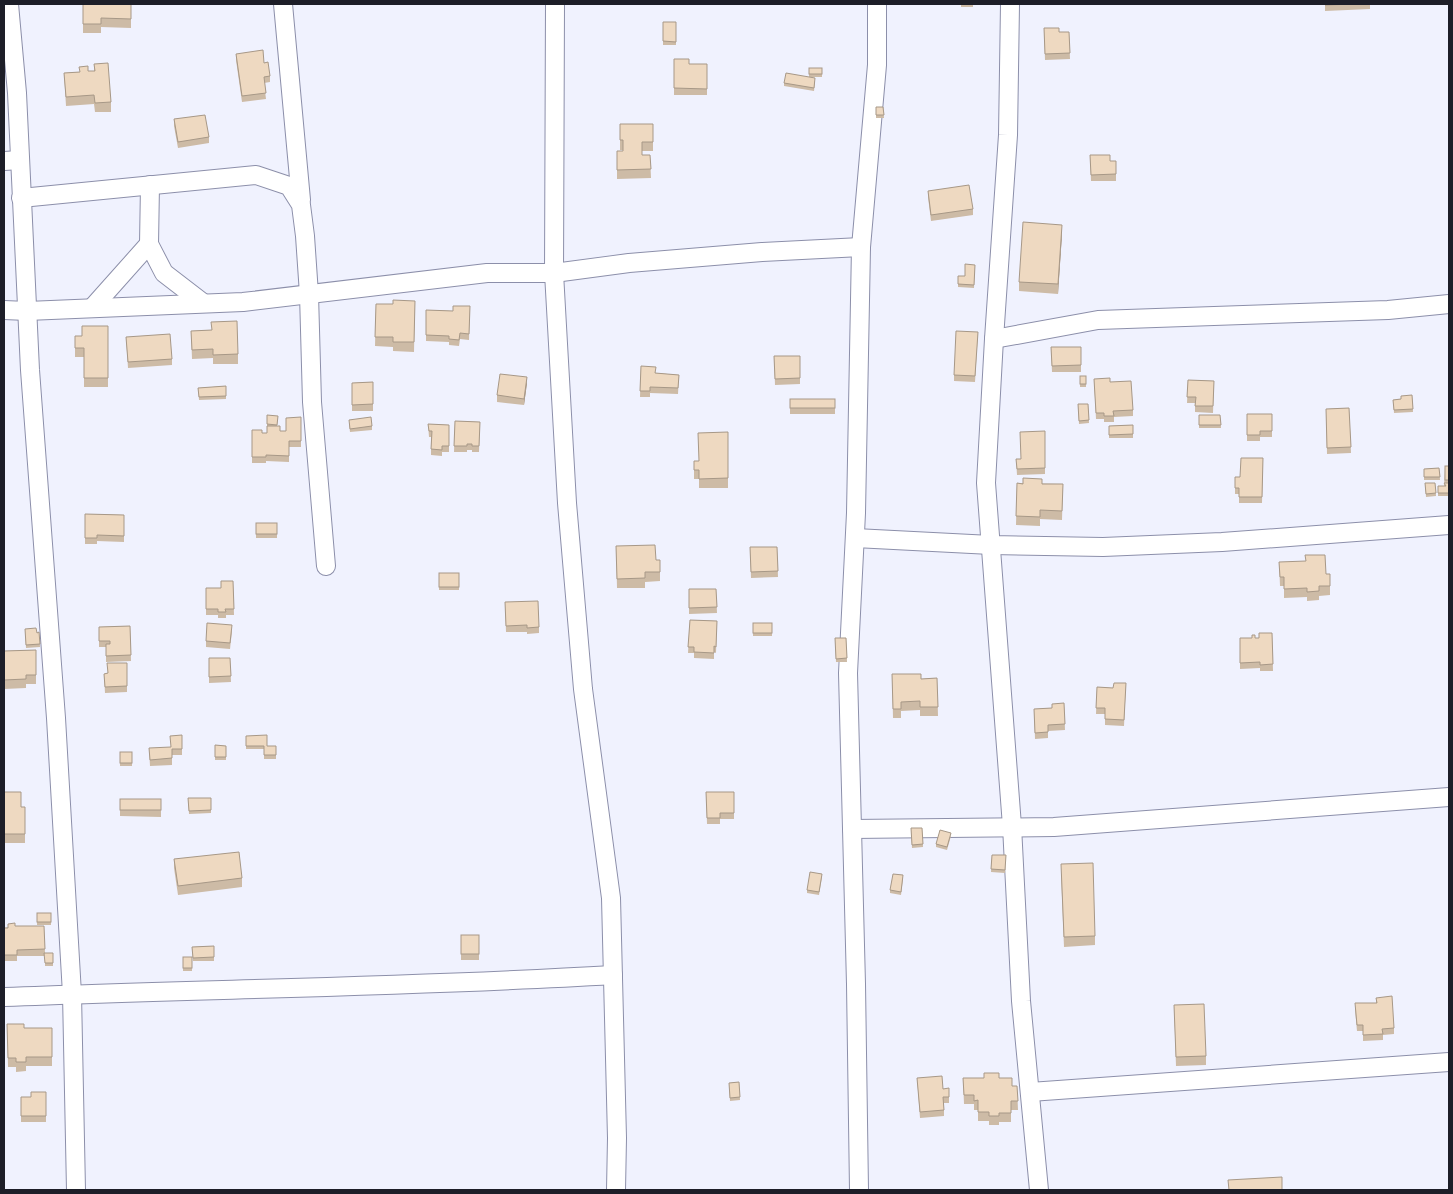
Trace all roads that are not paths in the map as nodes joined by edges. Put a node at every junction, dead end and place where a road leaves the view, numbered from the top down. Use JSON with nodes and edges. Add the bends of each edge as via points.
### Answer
{"nodes":[{"id":1,"x":9,"y":4,"type":"edge"},
{"id":2,"x":555,"y":4,"type":"edge"},
{"id":3,"x":877,"y":4,"type":"edge"},
{"id":4,"x":1010,"y":4,"type":"edge"},
{"id":5,"x":284,"y":5,"type":"edge"},
{"id":6,"x":12,"y":161,"type":"edge"},
{"id":7,"x":150,"y":185,"type":"junction"},
{"id":8,"x":21,"y":198,"type":"junction"},
{"id":9,"x":301,"y":205,"type":"junction"},
{"id":10,"x":149,"y":244,"type":"junction"},
{"id":11,"x":861,"y":247,"type":"junction"},
{"id":12,"x":554,"y":273,"type":"junction"},
{"id":13,"x":310,"y":294,"type":"junction"},
{"id":14,"x":203,"y":303,"type":"junction"},
{"id":15,"x":1449,"y":304,"type":"edge"},
{"id":16,"x":92,"y":308,"type":"junction"},
{"id":17,"x":4,"y":310,"type":"edge"},
{"id":18,"x":27,"y":311,"type":"junction"},
{"id":19,"x":994,"y":339,"type":"junction"},
{"id":20,"x":1449,"y":525,"type":"edge"},
{"id":21,"x":855,"y":538,"type":"junction"},
{"id":22,"x":991,"y":545,"type":"junction"},
{"id":23,"x":326,"y":566,"type":"dead end"},
{"id":24,"x":1449,"y":797,"type":"edge"},
{"id":25,"x":1012,"y":826,"type":"junction"},
{"id":26,"x":852,"y":829,"type":"junction"},
{"id":27,"x":613,"y":975,"type":"junction"},
{"id":28,"x":72,"y":994,"type":"junction"},
{"id":29,"x":4,"y":997,"type":"edge"},
{"id":30,"x":1449,"y":1062,"type":"edge"},
{"id":31,"x":1030,"y":1092,"type":"junction"},
{"id":32,"x":76,"y":1190,"type":"edge"},
{"id":33,"x":616,"y":1190,"type":"edge"},
{"id":34,"x":859,"y":1190,"type":"edge"},
{"id":35,"x":1039,"y":1190,"type":"edge"}],
"edges":[{"from":1,"to":6,"type":"street","via":[[17,93]]},
{"from":2,"to":12,"type":"street"},
{"from":3,"to":11,"type":"street","via":[[877,65]]},
{"from":4,"to":19,"type":"street","via":[[1008,135]]},
{"from":5,"to":9,"type":"street"},
{"from":6,"to":8,"type":"street"},
{"from":7,"to":8,"type":"street"},
{"from":7,"to":9,"type":"street","via":[[256,175],[289,186]]},
{"from":7,"to":10,"type":"street"},
{"from":8,"to":18,"type":"street"},
{"from":9,"to":13,"type":"street"},
{"from":10,"to":14,"type":"street","via":[[164,273]]},
{"from":10,"to":16,"type":"street"},
{"from":11,"to":12,"type":"street","via":[[629,263]]},
{"from":11,"to":21,"type":"street"},
{"from":12,"to":13,"type":"street","via":[[488,274]]},
{"from":12,"to":27,"type":"street","via":[[567,503],[583,689],[611,898]]},
{"from":13,"to":14,"type":"street"},
{"from":13,"to":23,"type":"street","via":[[312,402]]},
{"from":14,"to":16,"type":"street"},
{"from":15,"to":19,"type":"street","via":[[1388,310],[1098,320]]},
{"from":16,"to":18,"type":"street"},
{"from":17,"to":18,"type":"street"},
{"from":18,"to":28,"type":"street"},
{"from":19,"to":22,"type":"street","via":[[986,483]]},
{"from":20,"to":22,"type":"street","via":[[1113,547]]},
{"from":21,"to":22,"type":"street"},
{"from":21,"to":26,"type":"street","via":[[848,673]]},
{"from":22,"to":25,"type":"street"},
{"from":24,"to":25,"type":"street","via":[[1054,827]]},
{"from":25,"to":26,"type":"street"},
{"from":25,"to":31,"type":"street","via":[[1021,1001]]},
{"from":26,"to":34,"type":"street"},
{"from":27,"to":28,"type":"street"},
{"from":27,"to":33,"type":"street"},
{"from":28,"to":29,"type":"street"},
{"from":28,"to":32,"type":"street"},
{"from":30,"to":31,"type":"street"},
{"from":31,"to":35,"type":"street"}]}
